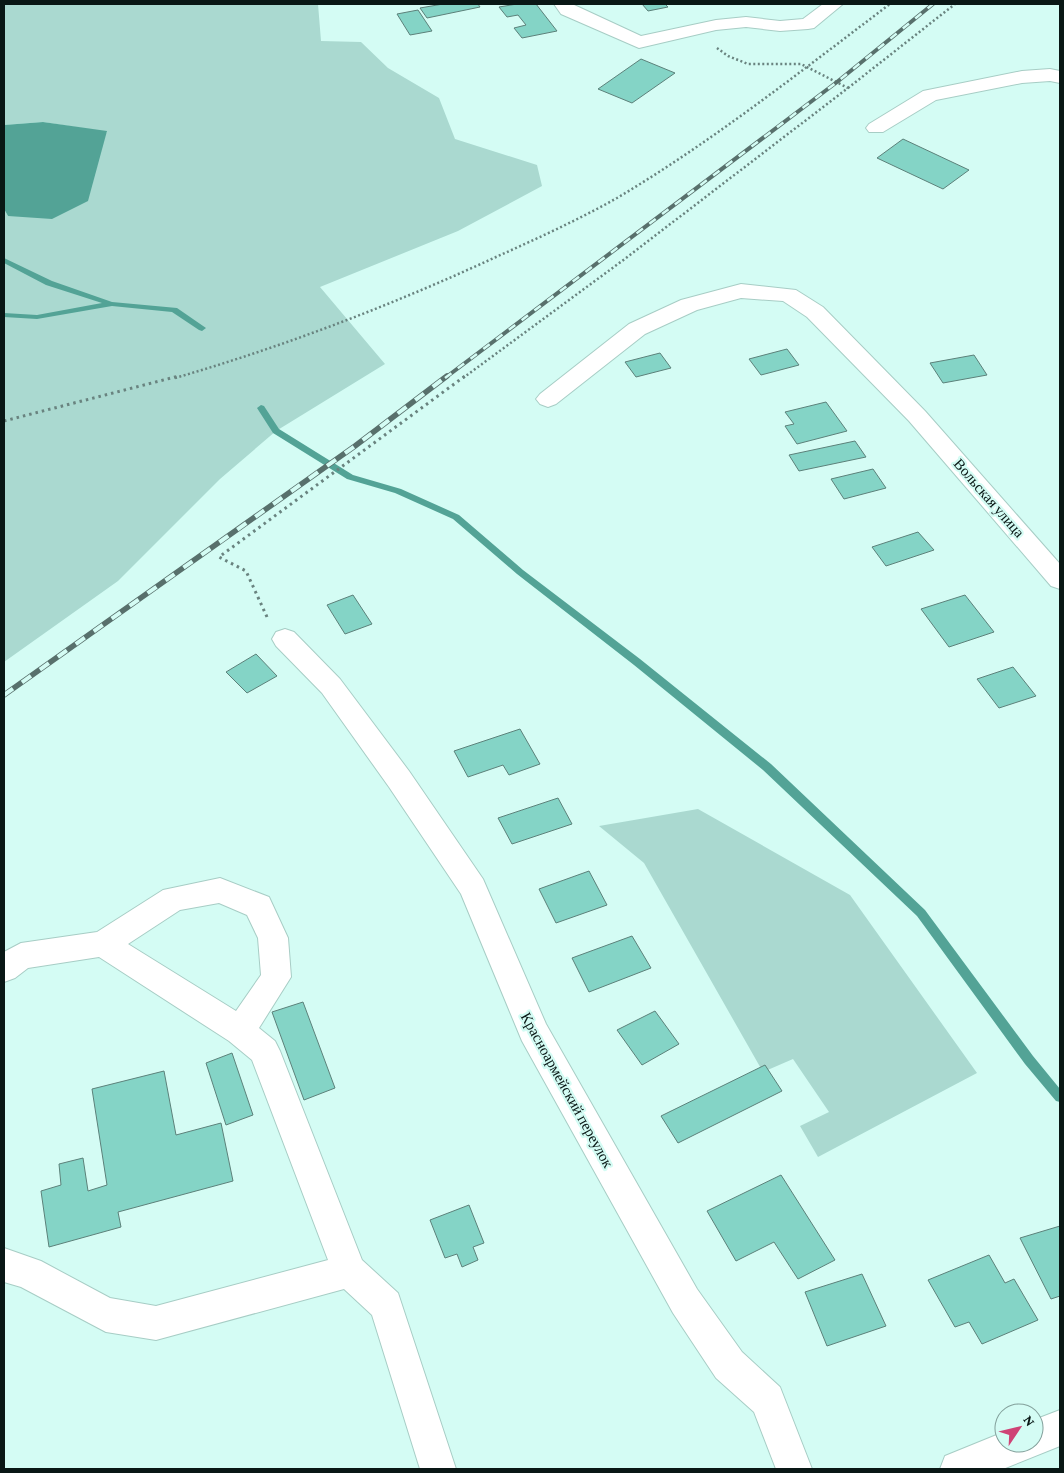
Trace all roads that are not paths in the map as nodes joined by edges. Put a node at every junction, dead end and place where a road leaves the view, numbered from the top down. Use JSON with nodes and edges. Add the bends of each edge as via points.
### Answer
{"nodes":[{"id":1,"x":563,"y":4,"type":"edge"},
{"id":2,"x":834,"y":4,"type":"edge"},
{"id":3,"x":1060,"y":77,"type":"edge"},
{"id":4,"x":876,"y":128,"type":"dead end"},
{"id":5,"x":548,"y":400,"type":"dead end"},
{"id":6,"x":1060,"y":580,"type":"edge"},
{"id":7,"x":285,"y":639,"type":"road end"},
{"id":8,"x":103,"y":944,"type":"junction"},
{"id":9,"x":4,"y":969,"type":"edge"},
{"id":10,"x":240,"y":1031,"type":"junction"},
{"id":11,"x":4,"y":1265,"type":"edge"},
{"id":12,"x":349,"y":1271,"type":"junction"},
{"id":13,"x":1060,"y":1428,"type":"edge"},
{"id":14,"x":1044,"y":1434,"type":"edge"},
{"id":15,"x":998,"y":1453,"type":"edge"},
{"id":16,"x":438,"y":1469,"type":"edge"},
{"id":17,"x":794,"y":1469,"type":"edge"},
{"id":18,"x":958,"y":1469,"type":"edge"}],
"edges":[{"from":1,"to":2,"type":"street","via":[[567,10],[639,42],[746,22],[780,26],[808,24]]},
{"from":3,"to":4,"type":"street","via":[[1022,76],[930,95]]},
{"from":5,"to":6,"type":"street","name":"Вольская улица","via":[[637,329],[689,305],[741,291],[788,295],[815,312],[917,416]]},
{"from":7,"to":17,"type":"street","name":"Красноармейский переулок","via":[[331,686],[473,888],[533,1031],[685,1301],[729,1365],[767,1400]]},
{"from":8,"to":9,"type":"street","via":[[21,956]]},
{"from":8,"to":10,"type":"street"},
{"from":8,"to":10,"type":"street","via":[[173,899],[220,890],[258,906],[273,938],[276,978]]},
{"from":10,"to":12,"type":"street","via":[[264,1051]]},
{"from":11,"to":12,"type":"street","via":[[29,1273],[106,1314],[156,1324]]},
{"from":12,"to":16,"type":"street","via":[[386,1305]]},
{"from":13,"to":14,"type":"street"},
{"from":15,"to":18,"type":"street"}]}
